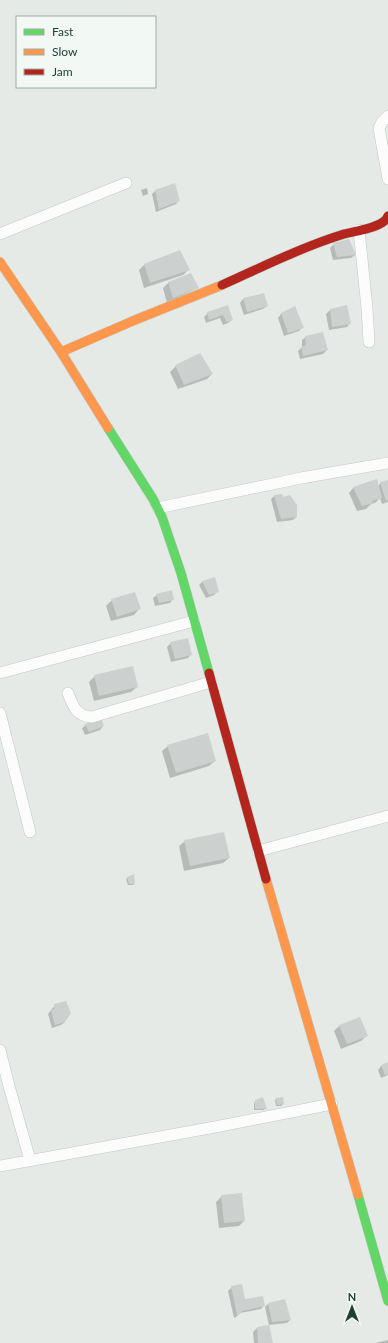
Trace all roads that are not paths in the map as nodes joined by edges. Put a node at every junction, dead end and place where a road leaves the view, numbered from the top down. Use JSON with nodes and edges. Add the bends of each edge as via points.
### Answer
{"nodes":[{"id":1,"x":388,"y":116,"type":"edge"},
{"id":2,"x":388,"y":179,"type":"edge"},
{"id":3,"x":126,"y":182,"type":"dead end"},
{"id":4,"x":388,"y":216,"type":"edge"},
{"id":5,"x":359,"y":230,"type":"junction"},
{"id":6,"x":0,"y":234,"type":"edge"},
{"id":7,"x":0,"y":262,"type":"edge"},
{"id":8,"x":369,"y":342,"type":"dead end"},
{"id":9,"x":61,"y":352,"type":"junction"},
{"id":10,"x":388,"y":464,"type":"edge"},
{"id":11,"x":158,"y":508,"type":"junction"},
{"id":12,"x":194,"y":621,"type":"junction"},
{"id":13,"x":0,"y":672,"type":"edge"},
{"id":14,"x":211,"y":682,"type":"junction"},
{"id":15,"x":68,"y":692,"type":"dead end"},
{"id":16,"x":0,"y":713,"type":"edge"},
{"id":17,"x":388,"y":816,"type":"edge"},
{"id":18,"x":30,"y":832,"type":"dead end"},
{"id":19,"x":258,"y":850,"type":"junction"},
{"id":20,"x":0,"y":1050,"type":"edge"},
{"id":21,"x":332,"y":1104,"type":"junction"},
{"id":22,"x":30,"y":1160,"type":"junction"},
{"id":23,"x":0,"y":1166,"type":"edge"},
{"id":24,"x":388,"y":1301,"type":"edge"}],
"edges":[{"from":1,"to":2,"type":"street","via":[[379,128]]},
{"from":3,"to":6,"type":"street"},
{"from":4,"to":5,"type":"street","via":[[377,226]]},
{"from":5,"to":8,"type":"street"},
{"from":5,"to":9,"type":"street","via":[[318,242],[218,287]]},
{"from":7,"to":9,"type":"street"},
{"from":9,"to":11,"type":"street"},
{"from":10,"to":11,"type":"street","via":[[301,478]]},
{"from":11,"to":12,"type":"street","via":[[181,573]]},
{"from":12,"to":13,"type":"street"},
{"from":12,"to":14,"type":"street"},
{"from":14,"to":15,"type":"street","via":[[92,717],[86,717],[72,706]]},
{"from":14,"to":19,"type":"street"},
{"from":16,"to":18,"type":"street"},
{"from":17,"to":19,"type":"street"},
{"from":19,"to":21,"type":"street"},
{"from":20,"to":22,"type":"street"},
{"from":21,"to":22,"type":"street"},
{"from":21,"to":24,"type":"street"},
{"from":22,"to":23,"type":"street"}]}
